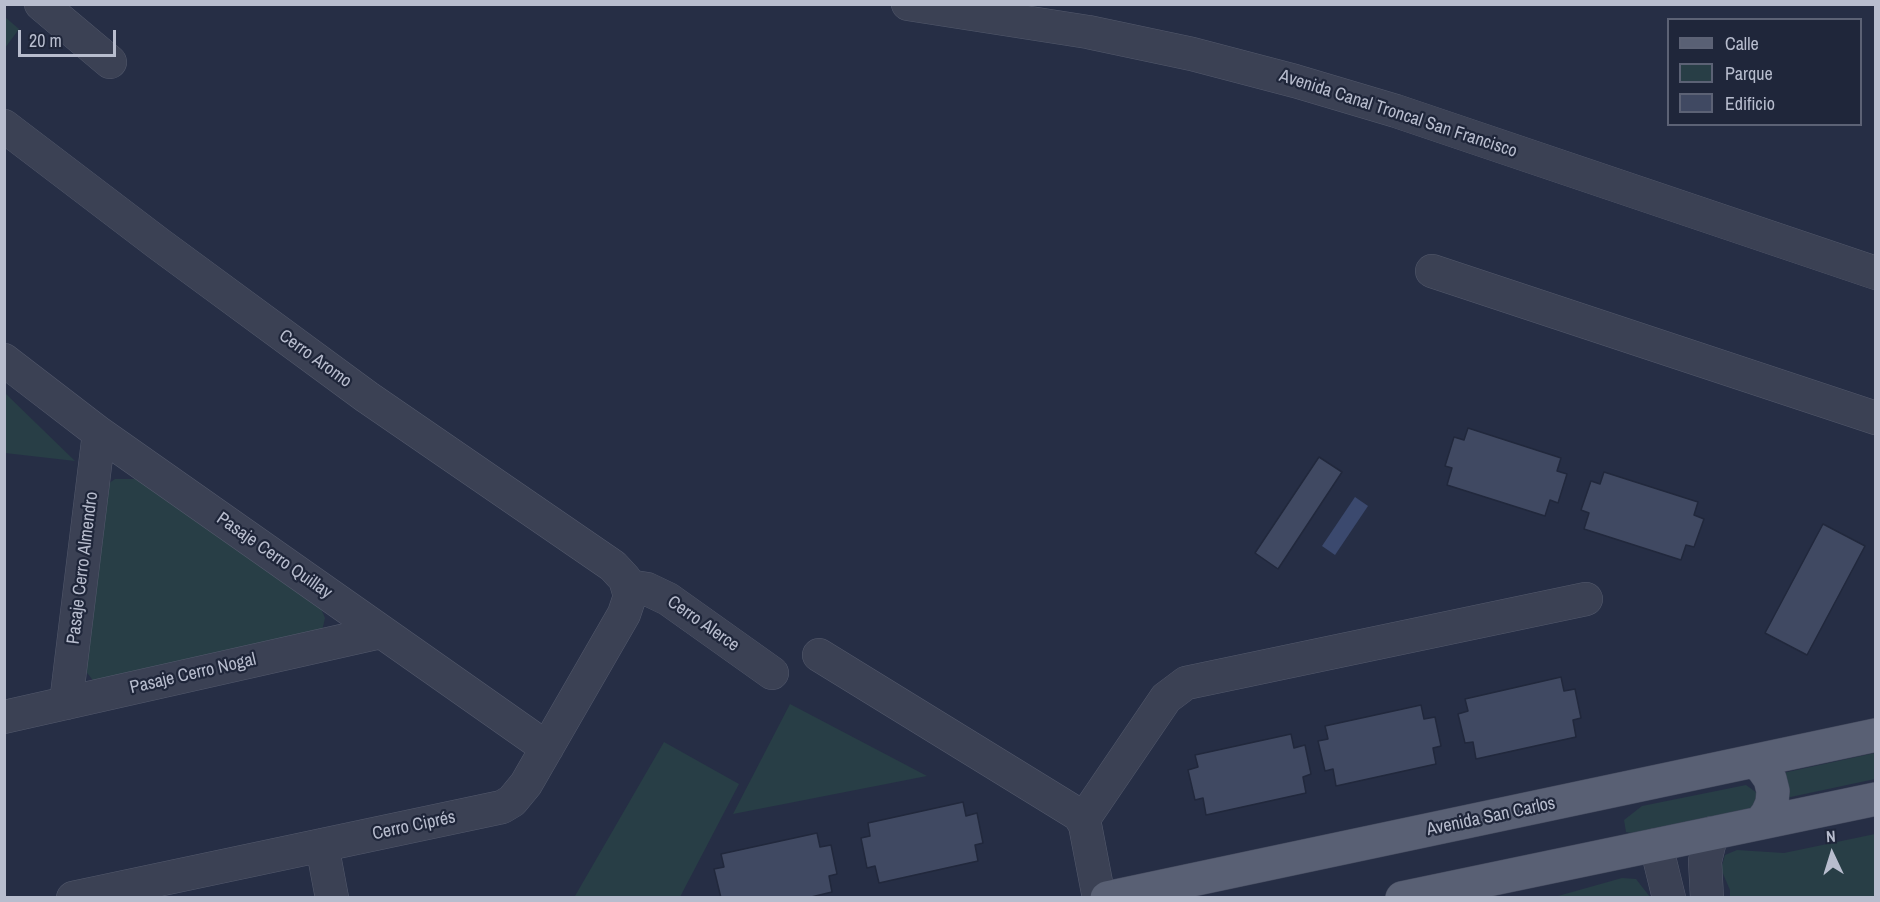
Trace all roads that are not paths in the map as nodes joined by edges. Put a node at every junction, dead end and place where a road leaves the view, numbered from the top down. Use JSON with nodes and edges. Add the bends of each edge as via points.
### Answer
{"nodes":[{"id":1,"x":41,"y":4,"type":"edge"},
{"id":2,"x":908,"y":4,"type":"edge"},
{"id":3,"x":983,"y":9,"type":"edge"},
{"id":4,"x":110,"y":62,"type":"dead end"},
{"id":5,"x":4,"y":126,"type":"edge"},
{"id":6,"x":1432,"y":271,"type":"dead end"},
{"id":7,"x":1875,"y":273,"type":"edge"},
{"id":8,"x":4,"y":360,"type":"edge"},
{"id":9,"x":1875,"y":418,"type":"edge"},
{"id":10,"x":99,"y":433,"type":"junction"},
{"id":11,"x":628,"y":586,"type":"junction"},
{"id":12,"x":1586,"y":599,"type":"dead end"},
{"id":13,"x":381,"y":632,"type":"junction"},
{"id":14,"x":819,"y":655,"type":"dead end"},
{"id":15,"x":772,"y":673,"type":"dead end"},
{"id":16,"x":66,"y":703,"type":"junction"},
{"id":17,"x":4,"y":717,"type":"edge"},
{"id":18,"x":1875,"y":735,"type":"edge"},
{"id":19,"x":547,"y":748,"type":"junction"},
{"id":20,"x":1754,"y":761,"type":"junction"},
{"id":21,"x":1875,"y":799,"type":"edge"},
{"id":22,"x":1083,"y":820,"type":"junction"},
{"id":23,"x":1760,"y":823,"type":"junction"},
{"id":24,"x":1712,"y":833,"type":"junction"},
{"id":25,"x":322,"y":845,"type":"junction"},
{"id":26,"x":1656,"y":845,"type":"junction"},
{"id":27,"x":73,"y":897,"type":"edge"},
{"id":28,"x":332,"y":897,"type":"edge"},
{"id":29,"x":1099,"y":897,"type":"edge"},
{"id":30,"x":1107,"y":897,"type":"edge"},
{"id":31,"x":1402,"y":897,"type":"edge"},
{"id":32,"x":1669,"y":897,"type":"edge"},
{"id":33,"x":1707,"y":897,"type":"edge"}],
"edges":[{"from":1,"to":4,"type":"street"},
{"from":2,"to":3,"type":"street","name":"Avenida Canal Troncal San Francisco"},
{"from":3,"to":7,"type":"street","name":"Avenida Canal Troncal San Francisco","via":[[1192,54],[1295,81],[1396,111]]},
{"from":5,"to":11,"type":"street","name":"Cerro Aromo","via":[[367,398],[613,566]]},
{"from":6,"to":9,"type":"street"},
{"from":8,"to":10,"type":"street","name":"Pasaje Cerro Quillay"},
{"from":10,"to":13,"type":"street","name":"Pasaje Cerro Quillay"},
{"from":10,"to":16,"type":"street","name":"Pasaje Cerro Almendro"},
{"from":11,"to":15,"type":"street","name":"Cerro Alerce","via":[[647,589],[668,599]]},
{"from":11,"to":19,"type":"street","name":"Cerro Ciprés","via":[[628,605]]},
{"from":12,"to":22,"type":"street","via":[[1186,683],[1166,698]]},
{"from":13,"to":16,"type":"street","name":"Pasaje Cerro Nogal"},
{"from":13,"to":19,"type":"street","name":"Pasaje Cerro Quillay"},
{"from":14,"to":22,"type":"street"},
{"from":16,"to":17,"type":"street","name":"Pasaje Cerro Nogal"},
{"from":18,"to":20,"type":"main road","name":"Avenida San Carlos"},
{"from":19,"to":25,"type":"street","name":"Cerro Ciprés","via":[[520,793],[502,807]]},
{"from":20,"to":23,"type":"main road","via":[[1766,774],[1773,791],[1772,803]]},
{"from":20,"to":30,"type":"main road","name":"Avenida San Carlos"},
{"from":21,"to":23,"type":"main road"},
{"from":22,"to":29,"type":"street"},
{"from":23,"to":24,"type":"main road"},
{"from":24,"to":26,"type":"main road"},
{"from":24,"to":33,"type":"street","via":[[1705,861]]},
{"from":25,"to":27,"type":"street","name":"Cerro Ciprés"},
{"from":25,"to":28,"type":"street"},
{"from":26,"to":31,"type":"main road"},
{"from":26,"to":32,"type":"street"}]}
